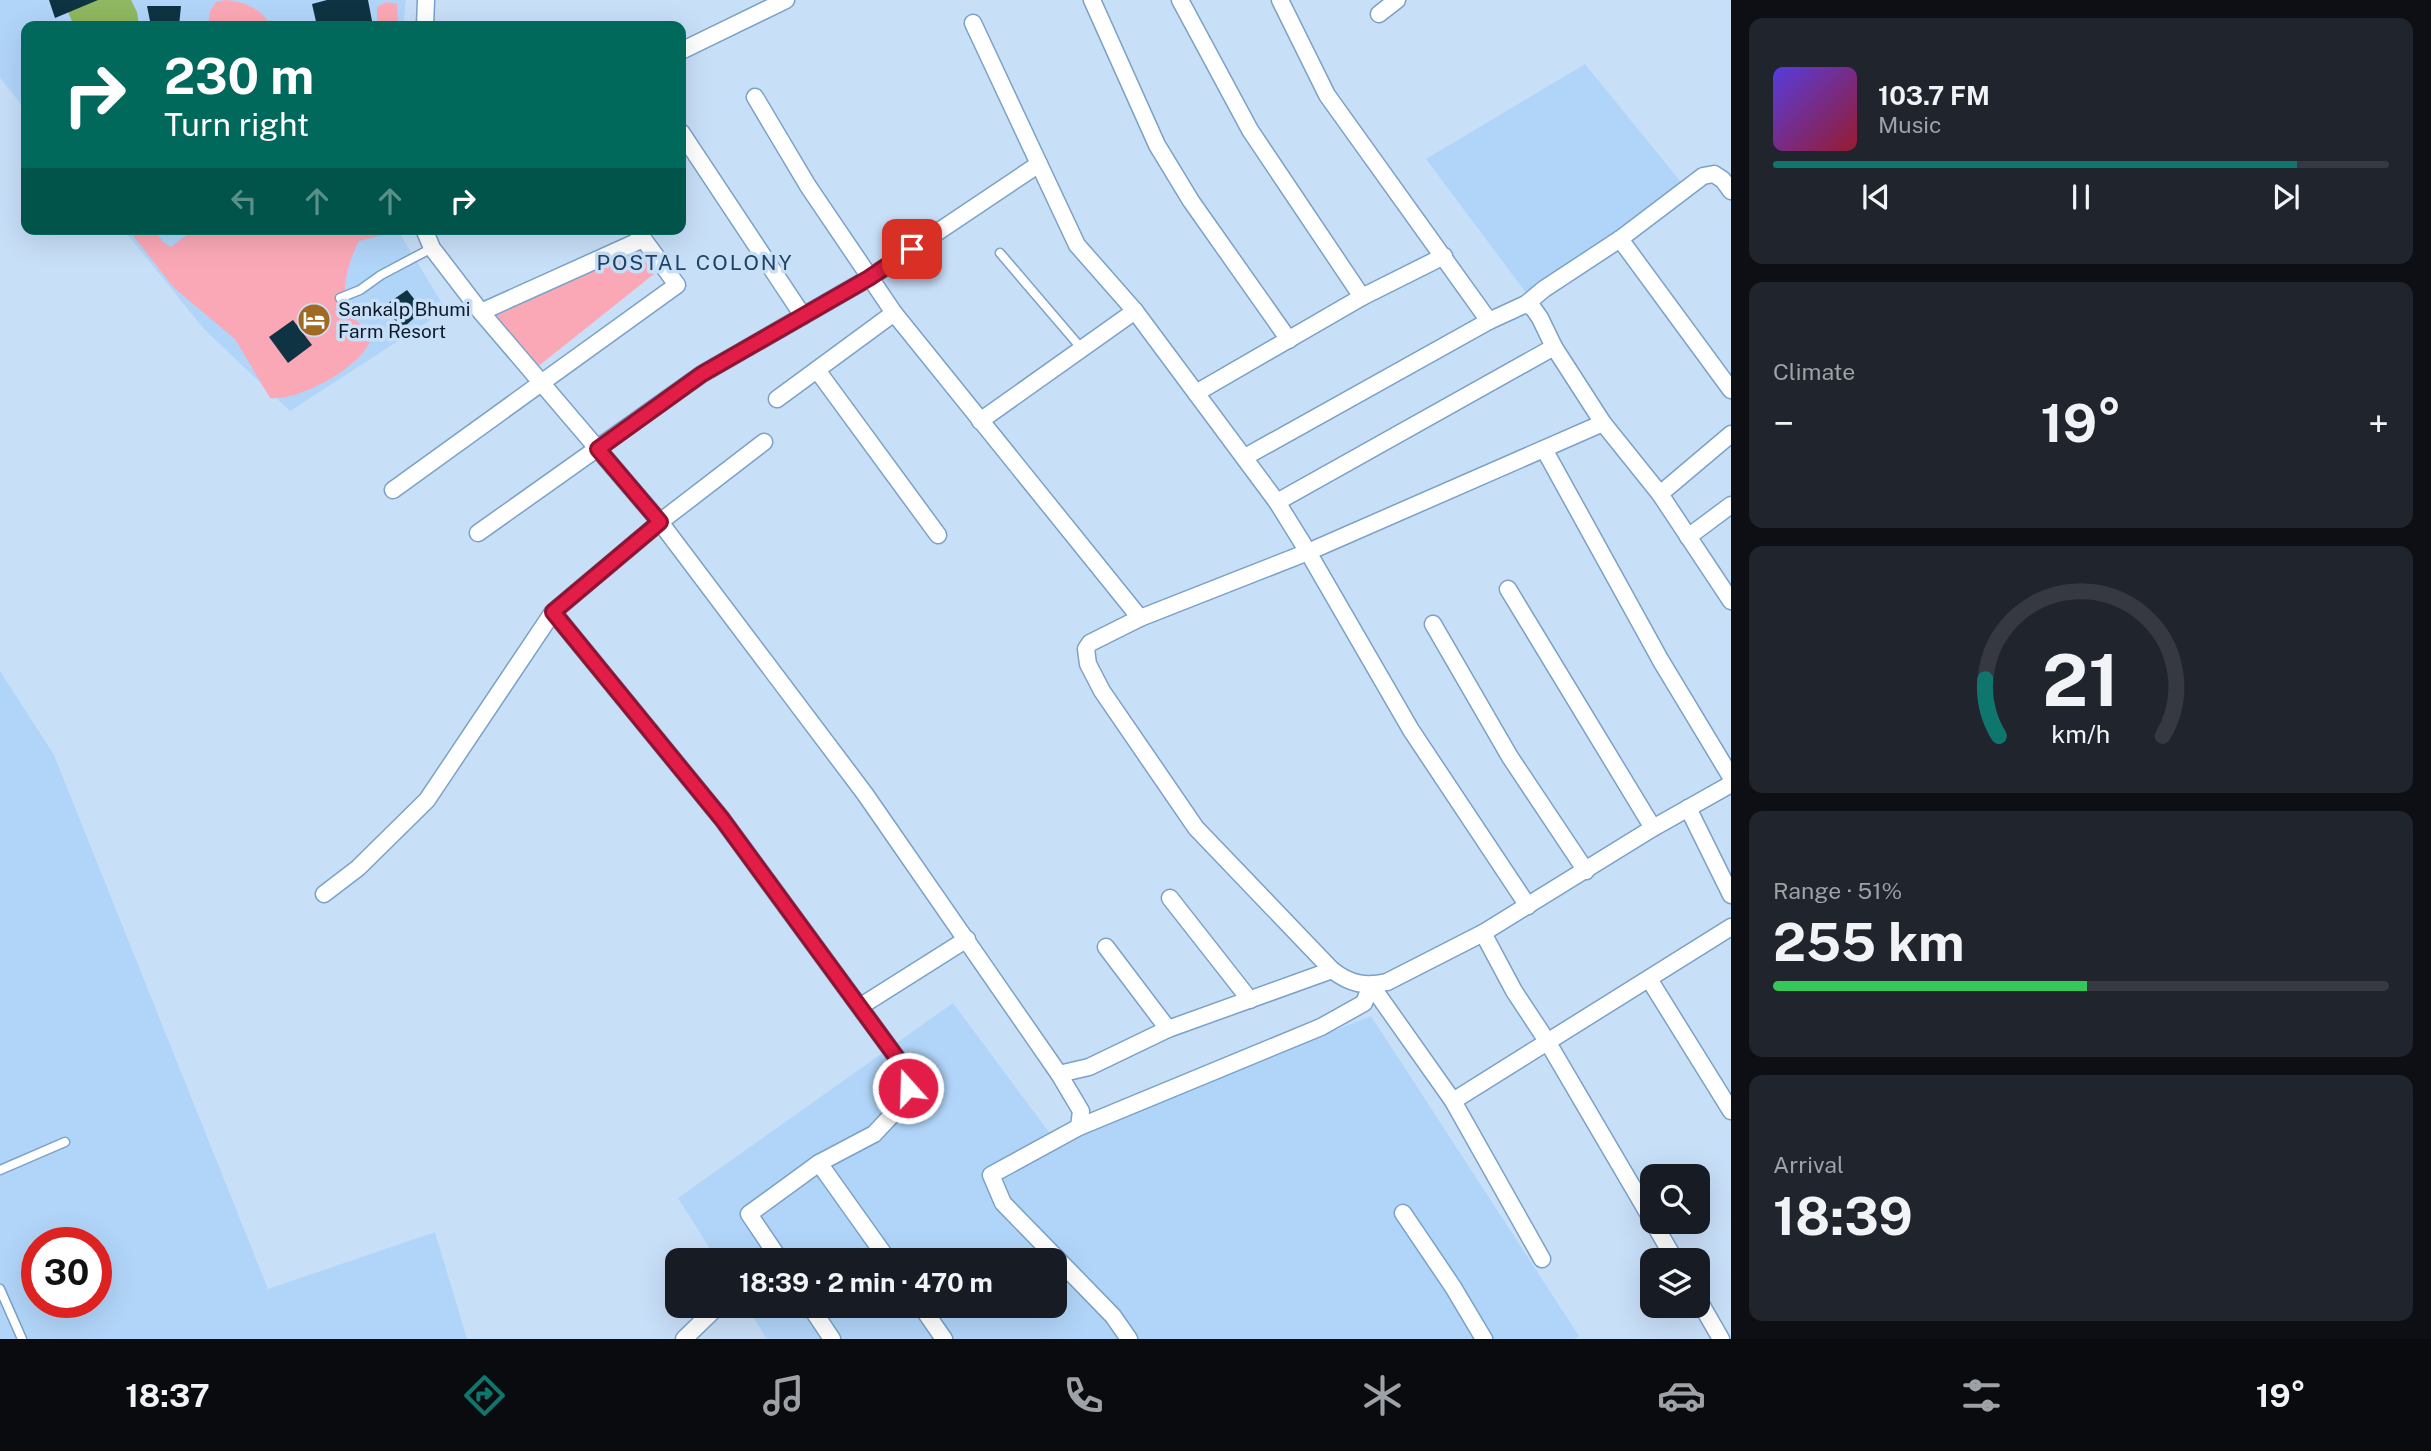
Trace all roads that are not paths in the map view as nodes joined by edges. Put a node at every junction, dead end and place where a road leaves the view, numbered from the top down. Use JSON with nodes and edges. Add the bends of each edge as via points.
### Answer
{"nodes":[{"id":1,"x":426,"y":0,"type":"edge"},
{"id":2,"x":786,"y":0,"type":"edge"},
{"id":3,"x":1092,"y":0,"type":"edge"},
{"id":4,"x":1180,"y":0,"type":"edge"},
{"id":5,"x":1280,"y":0,"type":"edge"},
{"id":6,"x":1397,"y":0,"type":"edge"},
{"id":7,"x":1378,"y":13,"type":"dead end"},
{"id":8,"x":425,"y":21,"type":"edge"},
{"id":9,"x":972,"y":23,"type":"dead end"},
{"id":10,"x":686,"y":49,"type":"edge"},
{"id":11,"x":755,"y":97,"type":"dead end"},
{"id":12,"x":686,"y":140,"type":"edge"},
{"id":13,"x":1039,"y":164,"type":"junction"},
{"id":14,"x":1731,"y":191,"type":"edge"},
{"id":15,"x":427,"y":235,"type":"edge"},
{"id":16,"x":638,"y":235,"type":"edge"},
{"id":17,"x":641,"y":235,"type":"edge"},
{"id":18,"x":1620,"y":239,"type":"junction"},
{"id":19,"x":432,"y":248,"type":"junction"},
{"id":20,"x":1000,"y":253,"type":"dead end"},
{"id":21,"x":1444,"y":256,"type":"junction"},
{"id":22,"x":869,"y":278,"type":"junction"},
{"id":23,"x":1362,"y":297,"type":"junction"},
{"id":24,"x":340,"y":298,"type":"dead end"},
{"id":25,"x":1526,"y":304,"type":"junction"},
{"id":26,"x":1135,"y":311,"type":"junction"},
{"id":27,"x":481,"y":312,"type":"junction"},
{"id":28,"x":894,"y":313,"type":"junction"},
{"id":29,"x":803,"y":316,"type":"junction"},
{"id":30,"x":1489,"y":321,"type":"junction"},
{"id":31,"x":1289,"y":340,"type":"junction"},
{"id":32,"x":1554,"y":347,"type":"junction"},
{"id":33,"x":1083,"y":349,"type":"junction"},
{"id":34,"x":817,"y":370,"type":"junction"},
{"id":35,"x":540,"y":383,"type":"junction"},
{"id":36,"x":1731,"y":390,"type":"edge"},
{"id":37,"x":1196,"y":393,"type":"junction"},
{"id":38,"x":777,"y":399,"type":"dead end"},
{"id":39,"x":980,"y":421,"type":"junction"},
{"id":40,"x":1603,"y":423,"type":"junction"},
{"id":41,"x":1731,"y":434,"type":"edge"},
{"id":42,"x":765,"y":442,"type":"dead end"},
{"id":43,"x":598,"y":449,"type":"junction"},
{"id":44,"x":1544,"y":449,"type":"junction"},
{"id":45,"x":1245,"y":457,"type":"junction"},
{"id":46,"x":393,"y":490,"type":"dead end"},
{"id":47,"x":1660,"y":494,"type":"junction"},
{"id":48,"x":1277,"y":502,"type":"junction"},
{"id":49,"x":1731,"y":505,"type":"edge"},
{"id":50,"x":660,"y":522,"type":"junction"},
{"id":51,"x":478,"y":533,"type":"dead end"},
{"id":52,"x":938,"y":535,"type":"dead end"},
{"id":53,"x":1688,"y":537,"type":"junction"},
{"id":54,"x":1308,"y":552,"type":"junction"},
{"id":55,"x":1508,"y":589,"type":"dead end"},
{"id":56,"x":1731,"y":601,"type":"edge"},
{"id":57,"x":553,"y":612,"type":"junction"},
{"id":58,"x":1140,"y":618,"type":"junction"},
{"id":59,"x":1433,"y":624,"type":"dead end"},
{"id":60,"x":1731,"y":777,"type":"edge"},
{"id":61,"x":1731,"y":784,"type":"edge"},
{"id":62,"x":1688,"y":808,"type":"junction"},
{"id":63,"x":1653,"y":828,"type":"junction"},
{"id":64,"x":1586,"y":871,"type":"junction"},
{"id":65,"x":324,"y":894,"type":"dead end"},
{"id":66,"x":1731,"y":895,"type":"edge"},
{"id":67,"x":1170,"y":898,"type":"dead end"},
{"id":68,"x":1528,"y":906,"type":"junction"},
{"id":69,"x":1731,"y":927,"type":"edge"},
{"id":70,"x":1483,"y":933,"type":"junction"},
{"id":71,"x":967,"y":939,"type":"junction"},
{"id":72,"x":1106,"y":947,"type":"dead end"},
{"id":73,"x":1332,"y":970,"type":"junction"},
{"id":74,"x":1649,"y":979,"type":"junction"},
{"id":75,"x":1371,"y":985,"type":"junction"},
{"id":76,"x":1251,"y":1000,"type":"junction"},
{"id":77,"x":861,"y":1006,"type":"junction"},
{"id":78,"x":1168,"y":1029,"type":"junction"},
{"id":79,"x":1547,"y":1041,"type":"junction"},
{"id":80,"x":1059,"y":1074,"type":"junction"},
{"id":81,"x":1453,"y":1101,"type":"junction"},
{"id":82,"x":1731,"y":1111,"type":"edge"},
{"id":83,"x":1079,"y":1127,"type":"junction"},
{"id":84,"x":65,"y":1142,"type":"dead end"},
{"id":85,"x":819,"y":1163,"type":"junction"},
{"id":86,"x":0,"y":1170,"type":"edge"},
{"id":87,"x":1640,"y":1200,"type":"edge"},
{"id":88,"x":1403,"y":1213,"type":"dead end"},
{"id":89,"x":772,"y":1248,"type":"edge"},
{"id":90,"x":879,"y":1248,"type":"edge"},
{"id":91,"x":1542,"y":1259,"type":"dead end"},
{"id":92,"x":0,"y":1289,"type":"edge"},
{"id":93,"x":706,"y":1318,"type":"edge"},
{"id":94,"x":818,"y":1318,"type":"edge"},
{"id":95,"x":929,"y":1318,"type":"edge"},
{"id":96,"x":1709,"y":1318,"type":"edge"},
{"id":97,"x":22,"y":1339,"type":"edge"},
{"id":98,"x":684,"y":1339,"type":"edge"},
{"id":99,"x":832,"y":1339,"type":"edge"},
{"id":100,"x":944,"y":1339,"type":"edge"},
{"id":101,"x":1129,"y":1339,"type":"edge"},
{"id":102,"x":1484,"y":1339,"type":"edge"},
{"id":103,"x":1721,"y":1339,"type":"edge"}],
"edges":[{"from":1,"to":8,"type":"street"},
{"from":2,"to":10,"type":"street"},
{"from":3,"to":31,"type":"street","via":[[1157,145]]},
{"from":4,"to":23,"type":"street","via":[[1251,130]]},
{"from":5,"to":21,"type":"street","via":[[1327,95]]},
{"from":6,"to":7,"type":"street"},
{"from":9,"to":13,"type":"street"},
{"from":11,"to":22,"type":"street"},
{"from":12,"to":29,"type":"street"},
{"from":13,"to":22,"type":"street"},
{"from":13,"to":26,"type":"street","via":[[1076,245]]},
{"from":14,"to":18,"type":"street","via":[[1714,174],[1703,176]]},
{"from":15,"to":19,"type":"street"},
{"from":16,"to":27,"type":"street"},
{"from":17,"to":35,"type":"street","via":[[677,285]]},
{"from":18,"to":25,"type":"street"},
{"from":18,"to":36,"type":"street"},
{"from":19,"to":24,"type":"lane"},
{"from":19,"to":27,"type":"street"},
{"from":20,"to":33,"type":"lane"},
{"from":21,"to":23,"type":"street"},
{"from":21,"to":30,"type":"street"},
{"from":22,"to":28,"type":"street"},
{"from":22,"to":29,"type":"street"},
{"from":23,"to":31,"type":"street"},
{"from":25,"to":30,"type":"street"},
{"from":25,"to":32,"type":"street","via":[[1540,318]]},
{"from":26,"to":33,"type":"street"},
{"from":26,"to":37,"type":"street"},
{"from":27,"to":35,"type":"street"},
{"from":28,"to":34,"type":"street"},
{"from":28,"to":39,"type":"street"},
{"from":29,"to":43,"type":"street","via":[[702,374]]},
{"from":30,"to":45,"type":"street"},
{"from":31,"to":37,"type":"street"},
{"from":32,"to":40,"type":"street"},
{"from":32,"to":48,"type":"street"},
{"from":33,"to":39,"type":"street"},
{"from":34,"to":38,"type":"street"},
{"from":34,"to":52,"type":"street"},
{"from":35,"to":43,"type":"street"},
{"from":35,"to":46,"type":"street"},
{"from":37,"to":45,"type":"street"},
{"from":39,"to":58,"type":"street"},
{"from":40,"to":44,"type":"street"},
{"from":40,"to":47,"type":"street"},
{"from":41,"to":47,"type":"street"},
{"from":42,"to":50,"type":"street"},
{"from":43,"to":50,"type":"street"},
{"from":43,"to":51,"type":"street"},
{"from":44,"to":54,"type":"street"},
{"from":44,"to":60,"type":"street"},
{"from":45,"to":48,"type":"street"},
{"from":47,"to":53,"type":"street"},
{"from":48,"to":54,"type":"street"},
{"from":49,"to":53,"type":"street"},
{"from":50,"to":57,"type":"street"},
{"from":50,"to":71,"type":"street"},
{"from":53,"to":56,"type":"street"},
{"from":54,"to":58,"type":"street"},
{"from":54,"to":68,"type":"street","via":[[1411,730]]},
{"from":55,"to":63,"type":"street"},
{"from":57,"to":65,"type":"street","via":[[427,800],[358,868]]},
{"from":57,"to":77,"type":"street","via":[[722,819]]},
{"from":58,"to":73,"type":"street","via":[[1086,649],[1102,691],[1196,828]]},
{"from":59,"to":64,"type":"street","via":[[1510,757]]},
{"from":61,"to":62,"type":"street"},
{"from":62,"to":63,"type":"street"},
{"from":62,"to":66,"type":"street"},
{"from":63,"to":64,"type":"street"},
{"from":64,"to":68,"type":"street"},
{"from":67,"to":76,"type":"street"},
{"from":68,"to":70,"type":"street"},
{"from":69,"to":74,"type":"street"},
{"from":70,"to":75,"type":"street","via":[[1387,982]]},
{"from":70,"to":79,"type":"street"},
{"from":71,"to":77,"type":"street"},
{"from":71,"to":80,"type":"street"},
{"from":72,"to":78,"type":"street"},
{"from":73,"to":75,"type":"street","via":[[1356,984]]},
{"from":73,"to":76,"type":"street"},
{"from":74,"to":79,"type":"street"},
{"from":74,"to":82,"type":"street"},
{"from":75,"to":81,"type":"street"},
{"from":75,"to":83,"type":"street","via":[[1364,1003],[1321,1027]]},
{"from":76,"to":78,"type":"street"},
{"from":77,"to":85,"type":"street","via":[[897,1058],[908,1088],[874,1134]]},
{"from":78,"to":80,"type":"street","via":[[1089,1067]]},
{"from":79,"to":81,"type":"street"},
{"from":79,"to":87,"type":"street"},
{"from":80,"to":83,"type":"street","via":[[1081,1111]]},
{"from":81,"to":91,"type":"street"},
{"from":83,"to":101,"type":"street","via":[[992,1175],[1003,1203],[1113,1316]]},
{"from":84,"to":86,"type":"lane"},
{"from":85,"to":89,"type":"street","via":[[749,1214]]},
{"from":85,"to":90,"type":"street"},
{"from":88,"to":102,"type":"street"},
{"from":92,"to":97,"type":"lane"},
{"from":93,"to":98,"type":"street"},
{"from":94,"to":99,"type":"street"},
{"from":95,"to":100,"type":"street"},
{"from":96,"to":103,"type":"street"}]}
